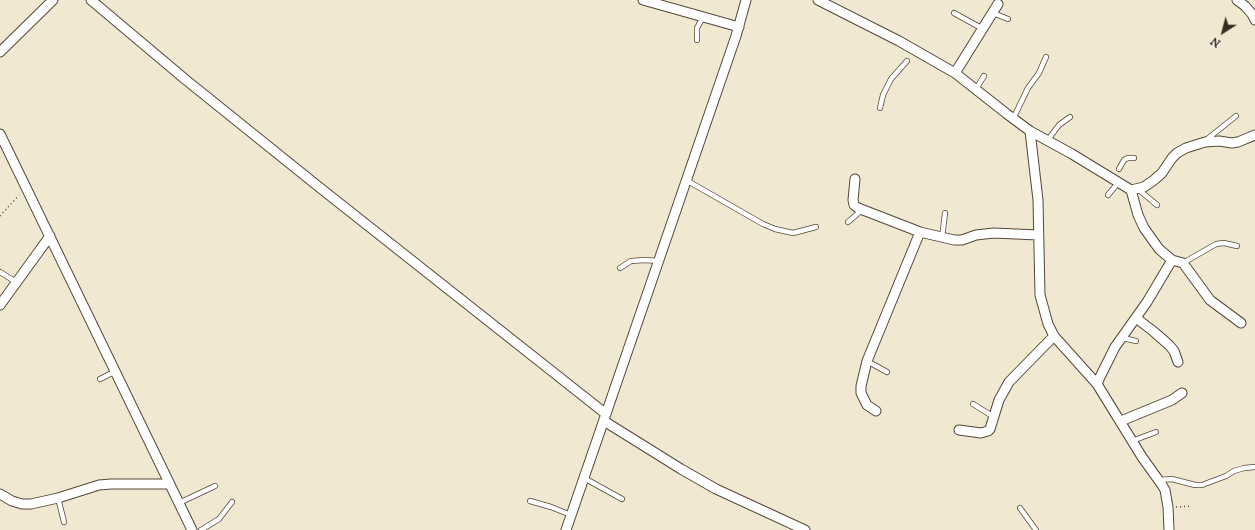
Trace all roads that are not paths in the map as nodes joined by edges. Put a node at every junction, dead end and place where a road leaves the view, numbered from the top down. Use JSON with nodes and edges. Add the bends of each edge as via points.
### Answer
{"nodes":[{"id":1,"x":53,"y":0,"type":"edge"},
{"id":2,"x":91,"y":0,"type":"edge"},
{"id":3,"x":643,"y":0,"type":"edge"},
{"id":4,"x":746,"y":0,"type":"edge"},
{"id":5,"x":818,"y":0,"type":"edge"},
{"id":6,"x":1237,"y":0,"type":"edge"},
{"id":7,"x":998,"y":4,"type":"dead end"},
{"id":8,"x":954,"y":13,"type":"dead end"},
{"id":9,"x":993,"y":13,"type":"junction"},
{"id":10,"x":704,"y":17,"type":"junction"},
{"id":11,"x":1008,"y":19,"type":"dead end"},
{"id":12,"x":1255,"y":20,"type":"edge"},
{"id":13,"x":739,"y":27,"type":"junction"},
{"id":14,"x":983,"y":29,"type":"junction"},
{"id":15,"x":697,"y":40,"type":"dead end"},
{"id":16,"x":0,"y":52,"type":"edge"},
{"id":17,"x":1046,"y":58,"type":"dead end"},
{"id":18,"x":908,"y":61,"type":"dead end"},
{"id":19,"x":955,"y":73,"type":"junction"},
{"id":20,"x":984,"y":76,"type":"dead end"},
{"id":21,"x":976,"y":89,"type":"junction"},
{"id":22,"x":880,"y":108,"type":"dead end"},
{"id":23,"x":1236,"y":116,"type":"dead end"},
{"id":24,"x":1070,"y":117,"type":"dead end"},
{"id":25,"x":1013,"y":119,"type":"junction"},
{"id":26,"x":1030,"y":131,"type":"junction"},
{"id":27,"x":0,"y":134,"type":"edge"},
{"id":28,"x":1255,"y":135,"type":"edge"},
{"id":29,"x":1047,"y":141,"type":"junction"},
{"id":30,"x":1205,"y":142,"type":"junction"},
{"id":31,"x":1134,"y":158,"type":"dead end"},
{"id":32,"x":1119,"y":169,"type":"dead end"},
{"id":33,"x":855,"y":179,"type":"dead end"},
{"id":34,"x":1116,"y":179,"type":"junction"},
{"id":35,"x":686,"y":180,"type":"junction"},
{"id":36,"x":1135,"y":190,"type":"junction"},
{"id":37,"x":1108,"y":195,"type":"dead end"},
{"id":38,"x":1157,"y":205,"type":"dead end"},
{"id":39,"x":862,"y":210,"type":"junction"},
{"id":40,"x":945,"y":213,"type":"dead end"},
{"id":41,"x":848,"y":222,"type":"dead end"},
{"id":42,"x":816,"y":227,"type":"dead end"},
{"id":43,"x":920,"y":232,"type":"junction"},
{"id":44,"x":1038,"y":234,"type":"junction"},
{"id":45,"x":50,"y":236,"type":"junction"},
{"id":46,"x":942,"y":238,"type":"junction"},
{"id":47,"x":1237,"y":246,"type":"dead end"},
{"id":48,"x":1172,"y":260,"type":"junction"},
{"id":49,"x":658,"y":261,"type":"junction"},
{"id":50,"x":1183,"y":263,"type":"junction"},
{"id":51,"x":620,"y":268,"type":"dead end"},
{"id":52,"x":0,"y":272,"type":"edge"},
{"id":53,"x":16,"y":282,"type":"junction"},
{"id":54,"x":0,"y":305,"type":"edge"},
{"id":55,"x":1136,"y":318,"type":"junction"},
{"id":56,"x":1241,"y":323,"type":"dead end"},
{"id":57,"x":1054,"y":336,"type":"junction"},
{"id":58,"x":1123,"y":338,"type":"junction"},
{"id":59,"x":1136,"y":341,"type":"dead end"},
{"id":60,"x":867,"y":361,"type":"junction"},
{"id":61,"x":1178,"y":362,"type":"dead end"},
{"id":62,"x":116,"y":371,"type":"junction"},
{"id":63,"x":888,"y":372,"type":"dead end"},
{"id":64,"x":100,"y":379,"type":"dead end"},
{"id":65,"x":1097,"y":384,"type":"junction"},
{"id":66,"x":1182,"y":393,"type":"dead end"},
{"id":67,"x":973,"y":404,"type":"dead end"},
{"id":68,"x":876,"y":412,"type":"dead end"},
{"id":69,"x":994,"y":417,"type":"junction"},
{"id":70,"x":605,"y":418,"type":"junction"},
{"id":71,"x":1120,"y":422,"type":"junction"},
{"id":72,"x":959,"y":430,"type":"dead end"},
{"id":73,"x":1156,"y":432,"type":"dead end"},
{"id":74,"x":1132,"y":440,"type":"junction"},
{"id":75,"x":1255,"y":467,"type":"edge"},
{"id":76,"x":584,"y":478,"type":"junction"},
{"id":77,"x":1159,"y":480,"type":"junction"},
{"id":78,"x":169,"y":484,"type":"junction"},
{"id":79,"x":215,"y":486,"type":"dead end"},
{"id":80,"x":0,"y":494,"type":"edge"},
{"id":81,"x":58,"y":498,"type":"junction"},
{"id":82,"x":622,"y":499,"type":"dead end"},
{"id":83,"x":530,"y":501,"type":"dead end"},
{"id":84,"x":232,"y":502,"type":"dead end"},
{"id":85,"x":179,"y":503,"type":"junction"},
{"id":86,"x":1020,"y":508,"type":"dead end"},
{"id":87,"x":572,"y":515,"type":"junction"},
{"id":88,"x":64,"y":522,"type":"dead end"},
{"id":89,"x":192,"y":530,"type":"edge"},
{"id":90,"x":201,"y":530,"type":"edge"},
{"id":91,"x":566,"y":530,"type":"edge"},
{"id":92,"x":805,"y":530,"type":"edge"},
{"id":93,"x":1036,"y":530,"type":"edge"},
{"id":94,"x":1169,"y":530,"type":"edge"}],
"edges":[{"from":1,"to":16,"type":"street"},
{"from":2,"to":70,"type":"street","via":[[186,80]]},
{"from":3,"to":10,"type":"street"},
{"from":4,"to":13,"type":"street"},
{"from":5,"to":19,"type":"street"},
{"from":6,"to":12,"type":"street"},
{"from":7,"to":9,"type":"street"},
{"from":8,"to":14,"type":"lane"},
{"from":9,"to":11,"type":"lane"},
{"from":9,"to":14,"type":"street"},
{"from":10,"to":13,"type":"street"},
{"from":10,"to":15,"type":"lane","via":[[697,28]]},
{"from":13,"to":35,"type":"street"},
{"from":14,"to":19,"type":"street"},
{"from":17,"to":25,"type":"lane"},
{"from":18,"to":22,"type":"lane","via":[[891,79]]},
{"from":19,"to":21,"type":"street"},
{"from":20,"to":21,"type":"lane"},
{"from":21,"to":25,"type":"street"},
{"from":23,"to":30,"type":"lane"},
{"from":24,"to":29,"type":"lane","via":[[1059,125]]},
{"from":25,"to":26,"type":"street"},
{"from":26,"to":29,"type":"street"},
{"from":26,"to":44,"type":"street","via":[[1037,183]]},
{"from":27,"to":45,"type":"street"},
{"from":28,"to":30,"type":"street","via":[[1232,143]]},
{"from":29,"to":34,"type":"street"},
{"from":30,"to":36,"type":"street","via":[[1177,153],[1162,173]]},
{"from":31,"to":32,"type":"lane","via":[[1124,160]]},
{"from":33,"to":39,"type":"street","via":[[853,200]]},
{"from":34,"to":36,"type":"street"},
{"from":34,"to":37,"type":"lane"},
{"from":35,"to":42,"type":"lane","via":[[775,229],[793,233]]},
{"from":35,"to":49,"type":"street"},
{"from":36,"to":38,"type":"lane"},
{"from":36,"to":48,"type":"street","via":[[1138,215],[1144,228],[1159,249]]},
{"from":39,"to":41,"type":"lane"},
{"from":39,"to":43,"type":"street"},
{"from":40,"to":46,"type":"lane"},
{"from":43,"to":46,"type":"street"},
{"from":43,"to":60,"type":"street"},
{"from":44,"to":46,"type":"street","via":[[994,233],[962,240]]},
{"from":44,"to":57,"type":"street","via":[[1040,295]]},
{"from":45,"to":53,"type":"street"},
{"from":45,"to":62,"type":"street"},
{"from":47,"to":50,"type":"lane","via":[[1216,244]]},
{"from":48,"to":50,"type":"street"},
{"from":48,"to":55,"type":"street"},
{"from":49,"to":51,"type":"lane","via":[[631,261]]},
{"from":49,"to":70,"type":"street"},
{"from":50,"to":56,"type":"street","via":[[1210,300]]},
{"from":52,"to":53,"type":"lane"},
{"from":53,"to":54,"type":"street"},
{"from":55,"to":58,"type":"street"},
{"from":55,"to":61,"type":"street","via":[[1169,345]]},
{"from":57,"to":65,"type":"street"},
{"from":57,"to":69,"type":"street","via":[[1009,382],[999,400]]},
{"from":58,"to":59,"type":"lane"},
{"from":58,"to":65,"type":"street","via":[[1106,364]]},
{"from":60,"to":63,"type":"lane"},
{"from":60,"to":68,"type":"street","via":[[861,393],[867,405]]},
{"from":62,"to":64,"type":"lane"},
{"from":62,"to":78,"type":"street"},
{"from":65,"to":71,"type":"street"},
{"from":66,"to":71,"type":"street","via":[[1172,400]]},
{"from":67,"to":69,"type":"lane"},
{"from":69,"to":72,"type":"street","via":[[988,431],[980,433]]},
{"from":70,"to":76,"type":"street"},
{"from":70,"to":92,"type":"street","via":[[681,469]]},
{"from":71,"to":74,"type":"street"},
{"from":73,"to":74,"type":"lane"},
{"from":74,"to":77,"type":"street"},
{"from":75,"to":77,"type":"lane","via":[[1234,471],[1202,485],[1172,479]]},
{"from":76,"to":82,"type":"lane"},
{"from":76,"to":87,"type":"street"},
{"from":77,"to":94,"type":"street","via":[[1165,490]]},
{"from":78,"to":81,"type":"street","via":[[99,485]]},
{"from":78,"to":85,"type":"street"},
{"from":79,"to":85,"type":"lane"},
{"from":80,"to":81,"type":"street","via":[[22,504]]},
{"from":81,"to":88,"type":"lane"},
{"from":83,"to":87,"type":"lane"},
{"from":84,"to":90,"type":"lane","via":[[219,519]]},
{"from":85,"to":89,"type":"street"},
{"from":86,"to":93,"type":"lane"},
{"from":87,"to":91,"type":"street"}]}
